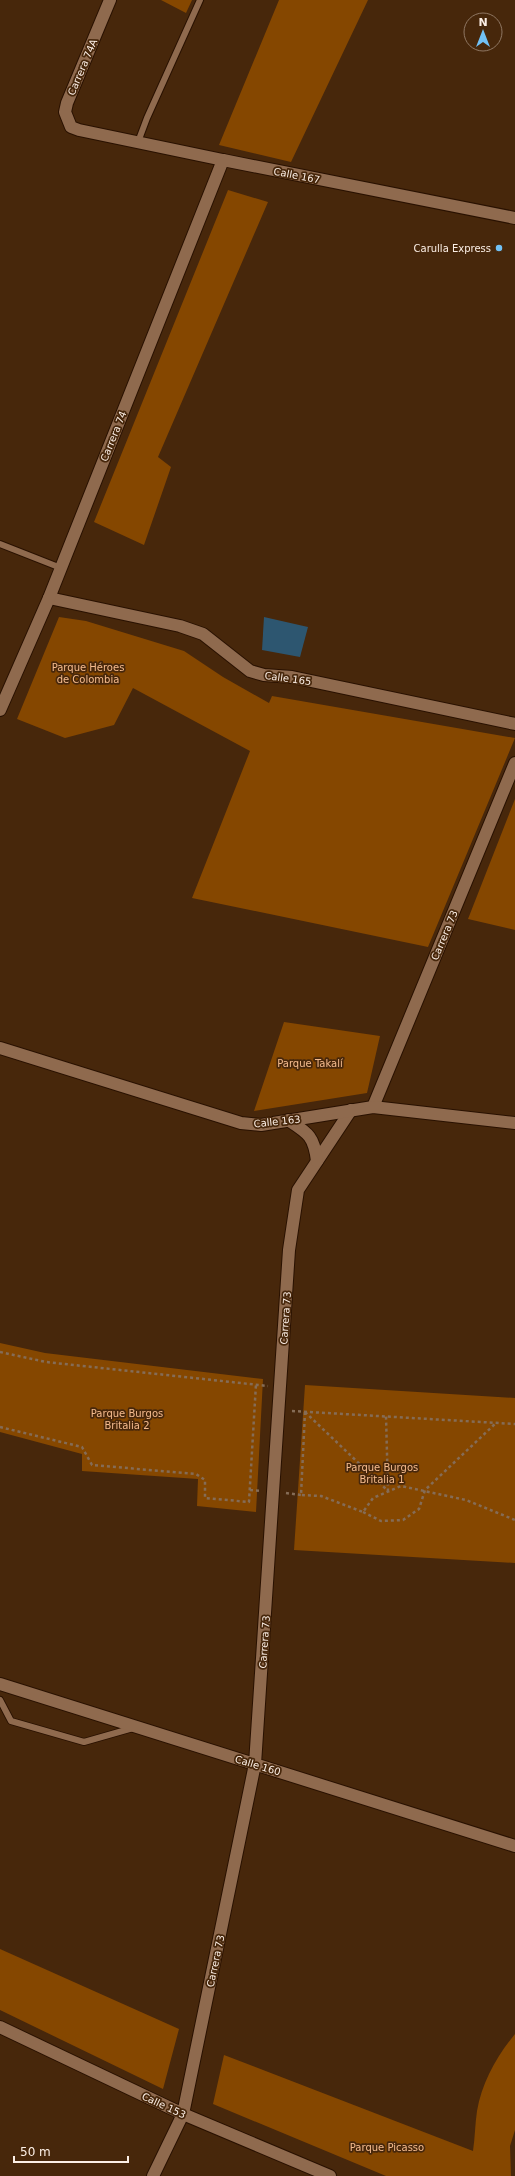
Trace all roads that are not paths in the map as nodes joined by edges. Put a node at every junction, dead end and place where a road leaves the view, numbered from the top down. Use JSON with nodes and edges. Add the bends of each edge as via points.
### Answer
{"nodes":[{"id":1,"x":110,"y":0,"type":"edge"},
{"id":2,"x":200,"y":0,"type":"edge"},
{"id":3,"x":79,"y":130,"type":"joint"},
{"id":4,"x":138,"y":142,"type":"junction"},
{"id":5,"x":223,"y":160,"type":"junction"},
{"id":6,"x":515,"y":218,"type":"edge"},
{"id":7,"x":0,"y":544,"type":"edge"},
{"id":8,"x":61,"y":568,"type":"junction"},
{"id":9,"x":49,"y":598,"type":"junction"},
{"id":10,"x":0,"y":710,"type":"edge"},
{"id":11,"x":515,"y":724,"type":"edge"},
{"id":12,"x":515,"y":764,"type":"edge"},
{"id":13,"x":0,"y":1048,"type":"edge"},
{"id":14,"x":373,"y":1107,"type":"junction"},
{"id":15,"x":351,"y":1110,"type":"junction"},
{"id":16,"x":288,"y":1120,"type":"junction"},
{"id":17,"x":515,"y":1123,"type":"edge"},
{"id":18,"x":317,"y":1161,"type":"junction"},
{"id":19,"x":0,"y":1684,"type":"edge"},
{"id":20,"x":0,"y":1700,"type":"edge"},
{"id":21,"x":136,"y":1727,"type":"junction"},
{"id":22,"x":256,"y":1764,"type":"junction"},
{"id":23,"x":515,"y":1846,"type":"edge"},
{"id":24,"x":0,"y":2027,"type":"edge"},
{"id":25,"x":183,"y":2114,"type":"junction"},
{"id":26,"x":153,"y":2176,"type":"edge"},
{"id":27,"x":330,"y":2176,"type":"edge"}],
"edges":[{"from":1,"to":3,"type":"street","name":"Carrera 74A","via":[[67,103],[67,120],[71,126]]},
{"from":2,"to":4,"type":"lane"},
{"from":3,"to":4,"type":"street","name":"Calle 167"},
{"from":4,"to":5,"type":"street","name":"Calle 167"},
{"from":5,"to":6,"type":"street","name":"Calle 167"},
{"from":5,"to":8,"type":"street","name":"Carrera 74"},
{"from":7,"to":8,"type":"lane"},
{"from":8,"to":9,"type":"street","name":"Carrera 74"},
{"from":9,"to":10,"type":"street","name":"Carrera 74"},
{"from":9,"to":11,"type":"street","name":"Calle 165","via":[[180,626],[203,634],[250,671],[264,675],[292,677]]},
{"from":12,"to":14,"type":"street","name":"Carrera 73"},
{"from":13,"to":16,"type":"street","name":"Calle 163","via":[[241,1124],[261,1125]]},
{"from":14,"to":15,"type":"street","name":"Calle 163"},
{"from":14,"to":17,"type":"street","name":"Calle 163"},
{"from":15,"to":16,"type":"street","name":"Calle 163"},
{"from":15,"to":18,"type":"street","name":"Carrera 73"},
{"from":16,"to":18,"type":"street","via":[[310,1136]]},
{"from":18,"to":22,"type":"street","name":"Carrera 73","via":[[298,1190],[289,1250]]},
{"from":19,"to":21,"type":"street","name":"Calle 160"},
{"from":20,"to":21,"type":"lane","via":[[11,1723],[84,1742]]},
{"from":21,"to":22,"type":"street","name":"Calle 160"},
{"from":22,"to":23,"type":"street","name":"Calle 160"},
{"from":22,"to":25,"type":"street","name":"Carrera 73"},
{"from":24,"to":25,"type":"street","name":"Calle 153"},
{"from":25,"to":26,"type":"street","name":"Carrera 73"},
{"from":25,"to":27,"type":"street","name":"Calle 153"}]}
